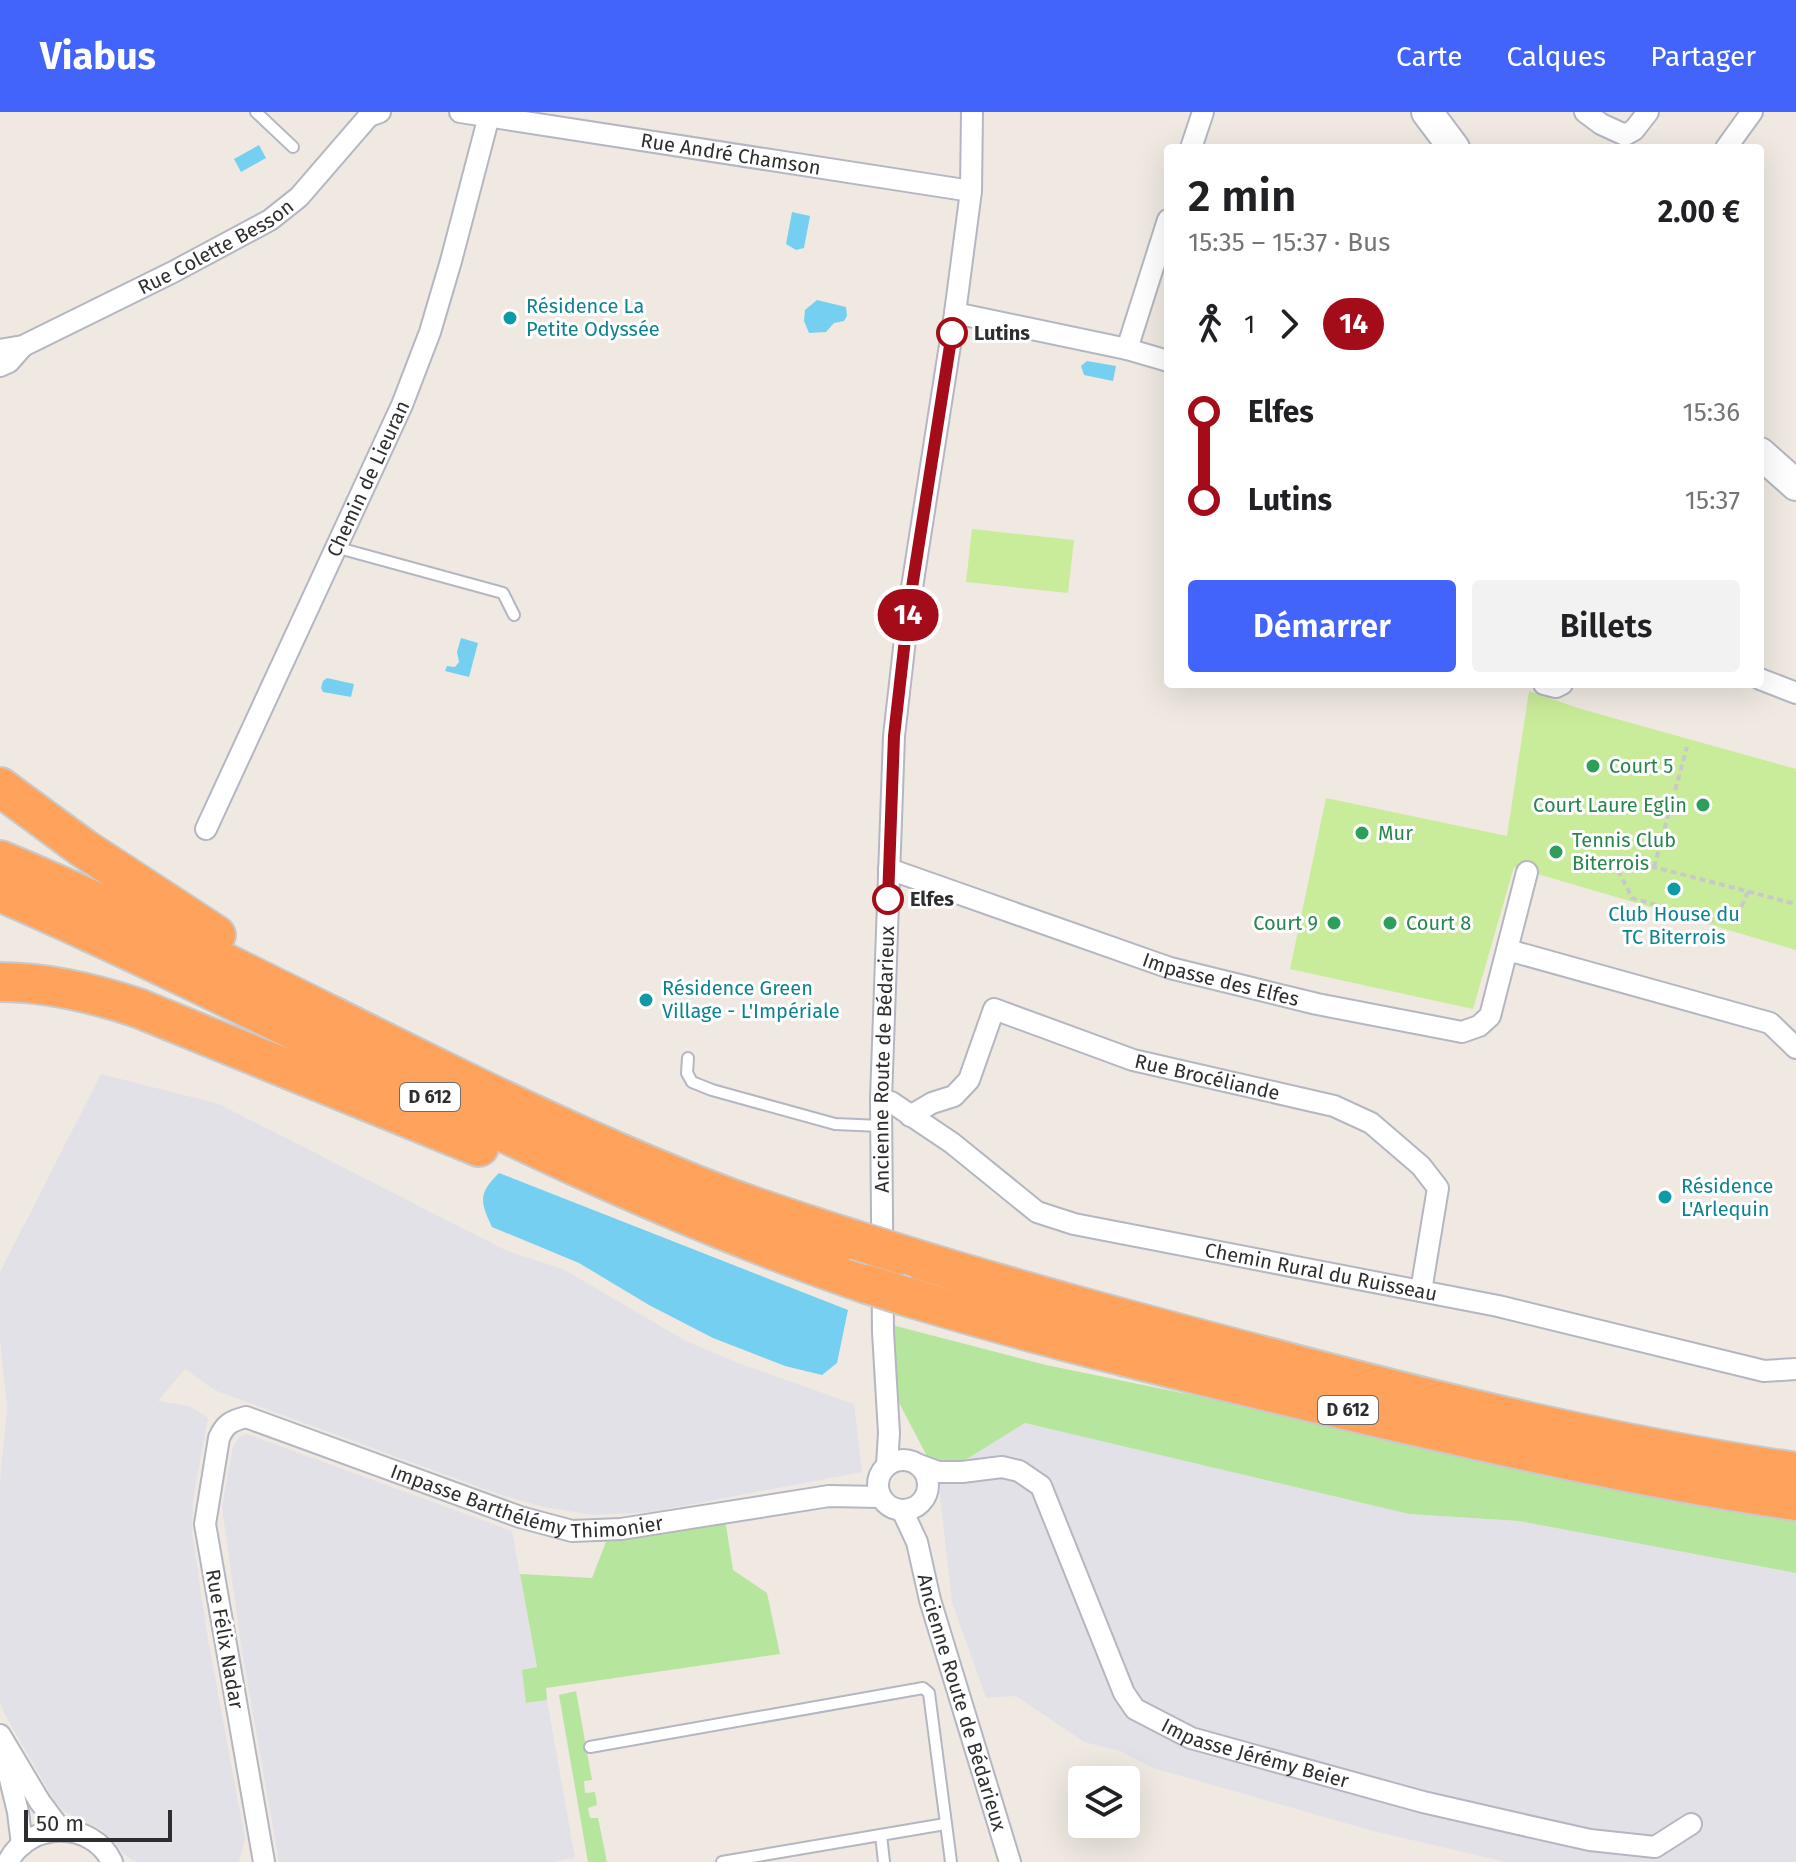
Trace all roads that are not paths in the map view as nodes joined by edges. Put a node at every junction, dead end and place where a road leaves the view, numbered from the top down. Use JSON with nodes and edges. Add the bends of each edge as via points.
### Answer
{"nodes":[{"id":1,"x":256,"y":112,"type":"edge"},
{"id":2,"x":380,"y":112,"type":"edge"},
{"id":3,"x":460,"y":112,"type":"edge"},
{"id":4,"x":972,"y":112,"type":"edge"},
{"id":5,"x":1203,"y":112,"type":"edge"},
{"id":6,"x":1427,"y":112,"type":"edge"},
{"id":7,"x":1585,"y":112,"type":"edge"},
{"id":8,"x":1648,"y":112,"type":"edge"},
{"id":9,"x":1752,"y":112,"type":"edge"},
{"id":10,"x":490,"y":115,"type":"edge"},
{"id":11,"x":1192,"y":144,"type":"edge"},
{"id":12,"x":1451,"y":144,"type":"edge"},
{"id":13,"x":1729,"y":144,"type":"edge"},
{"id":14,"x":293,"y":147,"type":"dead end"},
{"id":15,"x":971,"y":191,"type":"junction"},
{"id":16,"x":1164,"y":233,"type":"edge"},
{"id":17,"x":955,"y":313,"type":"junction"},
{"id":18,"x":23,"y":346,"type":"junction"},
{"id":19,"x":1127,"y":349,"type":"junction"},
{"id":20,"x":0,"y":350,"type":"edge"},
{"id":21,"x":1164,"y":360,"type":"edge"},
{"id":22,"x":0,"y":366,"type":"edge"},
{"id":23,"x":1764,"y":457,"type":"edge"},
{"id":24,"x":1796,"y":485,"type":"edge"},
{"id":25,"x":335,"y":547,"type":"junction"},
{"id":26,"x":514,"y":615,"type":"dead end"},
{"id":27,"x":1764,"y":681,"type":"edge"},
{"id":28,"x":1796,"y":693,"type":"edge"},
{"id":29,"x":0,"y":787,"type":"edge"},
{"id":30,"x":206,"y":829,"type":"dead end"},
{"id":31,"x":0,"y":860,"type":"edge"},
{"id":32,"x":889,"y":869,"type":"junction"},
{"id":33,"x":1527,"y":872,"type":"dead end"},
{"id":34,"x":0,"y":892,"type":"edge"},
{"id":35,"x":1508,"y":950,"type":"junction"},
{"id":36,"x":0,"y":982,"type":"edge"},
{"id":37,"x":1796,"y":1048,"type":"edge"},
{"id":38,"x":409,"y":1054,"type":"junction"},
{"id":39,"x":688,"y":1058,"type":"dead end"},
{"id":40,"x":881,"y":1099,"type":"junction"},
{"id":41,"x":910,"y":1116,"type":"junction"},
{"id":42,"x":881,"y":1126,"type":"junction"},
{"id":43,"x":850,"y":1278,"type":"junction"},
{"id":44,"x":1421,"y":1291,"type":"junction"},
{"id":45,"x":1796,"y":1369,"type":"edge"},
{"id":46,"x":886,"y":1390,"type":"junction"},
{"id":47,"x":233,"y":1420,"type":"joint"},
{"id":48,"x":916,"y":1463,"type":"junction"},
{"id":49,"x":884,"y":1468,"type":"junction"},
{"id":50,"x":962,"y":1472,"type":"junction"},
{"id":51,"x":1796,"y":1472,"type":"edge"},
{"id":52,"x":925,"y":1495,"type":"junction"},
{"id":53,"x":829,"y":1496,"type":"junction"},
{"id":54,"x":880,"y":1497,"type":"junction"},
{"id":55,"x":1796,"y":1501,"type":"edge"},
{"id":56,"x":902,"y":1510,"type":"junction"},
{"id":57,"x":917,"y":1542,"type":"junction"},
{"id":58,"x":0,"y":1735,"type":"edge"},
{"id":59,"x":590,"y":1747,"type":"dead end"},
{"id":60,"x":945,"y":1824,"type":"junction"},
{"id":61,"x":1691,"y":1824,"type":"dead end"},
{"id":62,"x":61,"y":1830,"type":"junction"},
{"id":63,"x":881,"y":1835,"type":"junction"},
{"id":64,"x":22,"y":1845,"type":"junction"},
{"id":65,"x":8,"y":1862,"type":"edge"},
{"id":66,"x":112,"y":1862,"type":"edge"},
{"id":67,"x":264,"y":1862,"type":"edge"},
{"id":68,"x":722,"y":1862,"type":"edge"},
{"id":69,"x":884,"y":1862,"type":"edge"},
{"id":70,"x":951,"y":1862,"type":"edge"},
{"id":71,"x":1010,"y":1862,"type":"edge"}],
"edges":[{"from":1,"to":14,"type":"lane"},
{"from":2,"to":18,"type":"street","name":"Rue Colette Besson","via":[[369,116],[299,197],[270,220]]},
{"from":3,"to":10,"type":"street"},
{"from":4,"to":15,"type":"street","name":"Ancienne Route de Bédarieux"},
{"from":5,"to":11,"type":"street"},
{"from":6,"to":12,"type":"street"},
{"from":7,"to":8,"type":"street","via":[[1625,135]]},
{"from":9,"to":13,"type":"street"},
{"from":10,"to":15,"type":"street","name":"Rue André Chamson"},
{"from":10,"to":25,"type":"street","name":"Chemin de Lieuran","via":[[430,332]]},
{"from":15,"to":17,"type":"street","name":"Ancienne Route de Bédarieux"},
{"from":16,"to":19,"type":"street"},
{"from":17,"to":19,"type":"street"},
{"from":17,"to":32,"type":"street","name":"Ancienne Route de Bédarieux","via":[[908,613],[894,736]]},
{"from":18,"to":20,"type":"street","name":"Rue Colette Besson"},
{"from":18,"to":22,"type":"street","name":"Rue Colette Besson"},
{"from":19,"to":21,"type":"street"},
{"from":23,"to":24,"type":"street"},
{"from":25,"to":26,"type":"lane","via":[[503,593]]},
{"from":25,"to":30,"type":"street","name":"Chemin de Lieuran"},
{"from":27,"to":28,"type":"street"},
{"from":29,"to":38,"type":"highway","via":[[185,917],[354,1014]]},
{"from":31,"to":38,"type":"highway","number":"D 612"},
{"from":32,"to":35,"type":"street","name":"Impasse des Elfes","via":[[1170,968],[1462,1032],[1490,1016]]},
{"from":32,"to":40,"type":"street","name":"Ancienne Route de Bédarieux"},
{"from":33,"to":35,"type":"street","name":"Impasse des Elfes"},
{"from":34,"to":43,"type":"highway","number":"D 612","via":[[635,1195]]},
{"from":35,"to":37,"type":"street","via":[[1770,1023]]},
{"from":36,"to":43,"type":"highway","via":[[90,993],[138,1008],[732,1251]]},
{"from":38,"to":51,"type":"highway","number":"D 612","bridge":true,"via":[[681,1179],[855,1240],[1052,1300],[1458,1407],[1702,1458]]},
{"from":39,"to":42,"type":"lane","via":[[692,1082],[712,1090],[835,1124]]},
{"from":40,"to":41,"type":"street","name":"Chemin Rural du Ruisseau"},
{"from":40,"to":42,"type":"street","name":"Ancienne Route de Bédarieux"},
{"from":41,"to":44,"type":"street","name":"Chemin Rural du Ruisseau","via":[[1037,1212],[1074,1224]]},
{"from":41,"to":44,"type":"street","name":"Rue Brocéliande","via":[[954,1096],[969,1080],[994,1009],[1133,1060],[1334,1106],[1371,1123],[1438,1188]]},
{"from":42,"to":46,"type":"street","name":"Ancienne Route de Bédarieux"},
{"from":43,"to":55,"type":"highway","number":"D 612","bridge":true,"via":[[1069,1344],[1530,1453]]},
{"from":44,"to":45,"type":"street","name":"Chemin Rural du Ruisseau","via":[[1764,1371]]},
{"from":46,"to":48,"type":"street","name":"Ancienne Route de Bédarieux","via":[[896,1433]]},
{"from":46,"to":49,"type":"street","name":"Ancienne Route de Bédarieux","via":[[889,1433]]},
{"from":47,"to":53,"type":"street","name":"Impasse Barthélémy Thimonier","via":[[246,1417],[572,1531],[621,1529]]},
{"from":47,"to":67,"type":"street","name":"Rue Félix Nadar","via":[[219,1438],[205,1524]]},
{"from":48,"to":49,"type":"street","via":[[899,1459]]},
{"from":48,"to":50,"type":"street","name":"Impasse Jérémy Beier","via":[[938,1472]]},
{"from":48,"to":52,"type":"street","via":[[928,1481]]},
{"from":49,"to":53,"type":"street","name":"Impasse Barthélémy Thimonier"},
{"from":49,"to":54,"type":"street","via":[[877,1484]]},
{"from":50,"to":52,"type":"street","name":"Impasse Jérémy Beier"},
{"from":50,"to":61,"type":"street","name":"Impasse Jérémy Beier","via":[[1002,1467],[1041,1486],[1124,1693],[1135,1709],[1154,1721],[1191,1738],[1409,1798],[1590,1840],[1655,1847]]},
{"from":52,"to":56,"type":"street"},
{"from":52,"to":57,"type":"street","name":"Ancienne Route de Bédarieux"},
{"from":53,"to":54,"type":"street","name":"Impasse Barthélémy Thimonier"},
{"from":54,"to":56,"type":"street"},
{"from":56,"to":57,"type":"street","name":"Ancienne Route de Bédarieux"},
{"from":57,"to":71,"type":"street","name":"Ancienne Route de Bédarieux"},
{"from":58,"to":62,"type":"street"},
{"from":58,"to":64,"type":"street"},
{"from":59,"to":60,"type":"lane","via":[[923,1688],[929,1693]]},
{"from":60,"to":63,"type":"lane"},
{"from":60,"to":70,"type":"lane"},
{"from":62,"to":64,"type":"street"},
{"from":62,"to":66,"type":"street","via":[[96,1842]]},
{"from":63,"to":68,"type":"lane"},
{"from":63,"to":69,"type":"lane"},
{"from":64,"to":65,"type":"street"}]}
